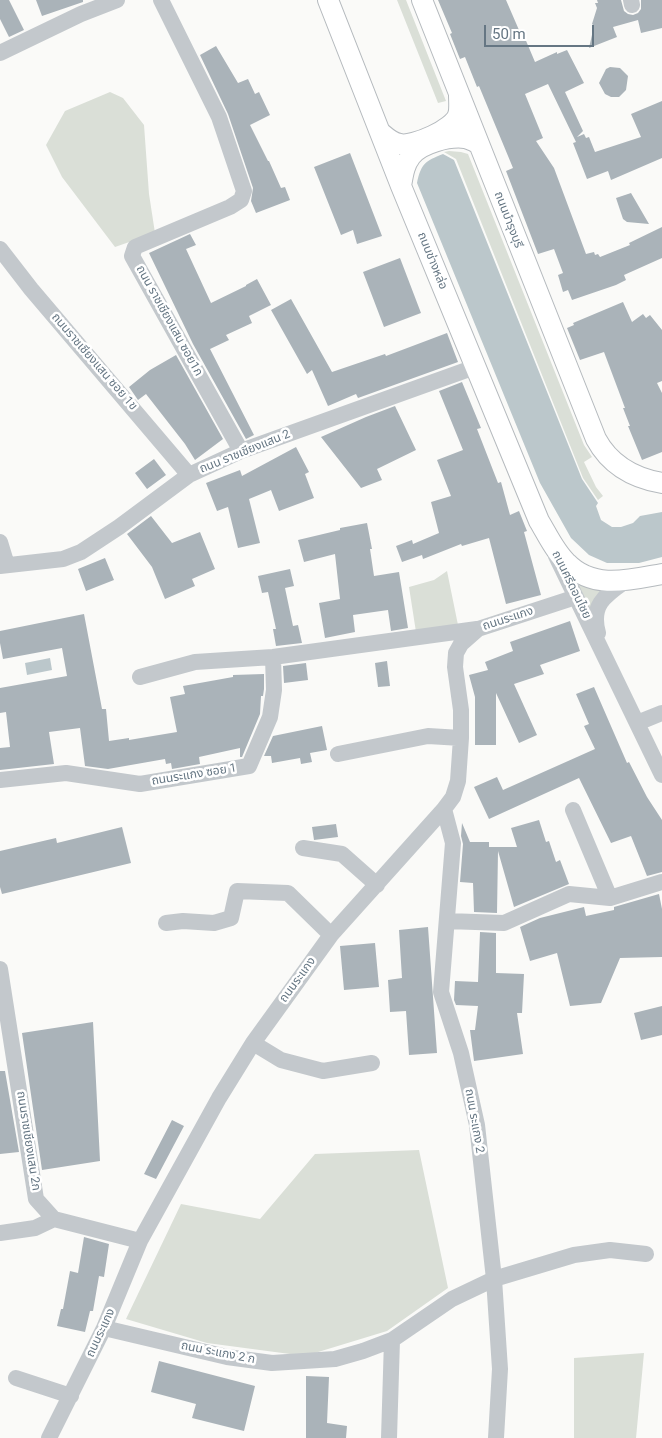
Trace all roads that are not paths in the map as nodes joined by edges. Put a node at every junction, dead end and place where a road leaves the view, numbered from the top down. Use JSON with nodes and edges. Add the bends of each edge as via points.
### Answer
{"nodes":[{"id":1,"x":117,"y":0,"type":"edge"},
{"id":2,"x":161,"y":0,"type":"edge"},
{"id":3,"x":328,"y":0,"type":"edge"},
{"id":4,"x":422,"y":0,"type":"edge"},
{"id":5,"x":3,"y":47,"type":"edge"},
{"id":6,"x":459,"y":94,"type":"junction"},
{"id":7,"x":380,"y":132,"type":"junction"},
{"id":8,"x":479,"y":144,"type":"junction"},
{"id":9,"x":401,"y":186,"type":"junction"},
{"id":10,"x":0,"y":249,"type":"edge"},
{"id":11,"x":475,"y":367,"type":"junction"},
{"id":12,"x":241,"y":451,"type":"junction"},
{"id":13,"x":189,"y":475,"type":"junction"},
{"id":14,"x":662,"y":483,"type":"edge"},
{"id":15,"x":539,"y":521,"type":"junction"},
{"id":16,"x":0,"y":542,"type":"edge"},
{"id":17,"x":3,"y":565,"type":"edge"},
{"id":18,"x":662,"y":574,"type":"edge"},
{"id":19,"x":627,"y":580,"type":"junction"},
{"id":20,"x":576,"y":597,"type":"junction"},
{"id":21,"x":478,"y":629,"type":"junction"},
{"id":22,"x":602,"y":650,"type":"junction"},
{"id":23,"x":273,"y":657,"type":"junction"},
{"id":24,"x":140,"y":677,"type":"dead end"},
{"id":25,"x":662,"y":713,"type":"edge"},
{"id":26,"x":637,"y":722,"type":"junction"},
{"id":27,"x":461,"y":738,"type":"junction"},
{"id":28,"x":338,"y":754,"type":"dead end"},
{"id":29,"x":662,"y":775,"type":"edge"},
{"id":30,"x":0,"y":780,"type":"edge"},
{"id":31,"x":444,"y":809,"type":"junction"},
{"id":32,"x":574,"y":810,"type":"dead end"},
{"id":33,"x":303,"y":848,"type":"dead end"},
{"id":34,"x":662,"y":882,"type":"edge"},
{"id":35,"x":377,"y":885,"type":"junction"},
{"id":36,"x":610,"y":898,"type":"junction"},
{"id":37,"x":447,"y":921,"type":"junction"},
{"id":38,"x":166,"y":923,"type":"dead end"},
{"id":39,"x":331,"y":935,"type":"junction"},
{"id":40,"x":0,"y":968,"type":"edge"},
{"id":41,"x":253,"y":1043,"type":"junction"},
{"id":42,"x":372,"y":1063,"type":"dead end"},
{"id":43,"x":8,"y":1066,"type":"edge"},
{"id":44,"x":54,"y":1219,"type":"junction"},
{"id":45,"x":0,"y":1233,"type":"edge"},
{"id":46,"x":140,"y":1241,"type":"junction"},
{"id":47,"x":646,"y":1254,"type":"dead end"},
{"id":48,"x":494,"y":1279,"type":"junction"},
{"id":49,"x":104,"y":1328,"type":"junction"},
{"id":50,"x":392,"y":1340,"type":"junction"},
{"id":51,"x":16,"y":1378,"type":"dead end"},
{"id":52,"x":71,"y":1396,"type":"junction"},
{"id":53,"x":49,"y":1438,"type":"edge"},
{"id":54,"x":389,"y":1438,"type":"edge"},
{"id":55,"x":496,"y":1438,"type":"edge"}],
"edges":[{"from":1,"to":5,"type":"street"},
{"from":2,"to":12,"type":"street","name":"ถนน ราชเชียงแสน ซอย1ก","via":[[219,117],[244,191],[240,200],[230,207],[135,247],[132,256]]},
{"from":3,"to":7,"type":"main road","name":"ถนนช่างหล่อ"},
{"from":4,"to":6,"type":"main road","name":"ถนนบำรุงบุรี"},
{"from":6,"to":7,"type":"main road","via":[[458,116],[437,134],[400,145]]},
{"from":6,"to":8,"type":"main road","name":"ถนนบำรุงบุรี"},
{"from":7,"to":9,"type":"main road","name":"ถนนช่างหล่อ"},
{"from":8,"to":9,"type":"main road","via":[[466,138],[445,138],[426,146],[411,155],[404,167]]},
{"from":8,"to":14,"type":"main road","name":"ถนนบำรุงบุรี","via":[[543,310],[603,452],[624,470],[648,481]]},
{"from":9,"to":11,"type":"main road","name":"ถนนช่างหล่อ"},
{"from":10,"to":13,"type":"street","name":"ถนนราชเชียงแสน ซอย 1ข"},
{"from":11,"to":12,"type":"street","name":"ถนน ราชเชียงแสน 2"},
{"from":11,"to":15,"type":"main road","name":"ถนนช่างหล่อ"},
{"from":12,"to":13,"type":"street","name":"ถนน ราชเชียงแสน 2"},
{"from":13,"to":17,"type":"street","name":"ถนน ราชเชียงแสน 2","via":[[81,552],[63,559]]},
{"from":15,"to":19,"type":"main road","name":"ถนนช่างหล่อ","via":[[566,562],[582,575],[607,582]]},
{"from":15,"to":20,"type":"street","name":"ถนนศรีดอนไชย"},
{"from":16,"to":17,"type":"street"},
{"from":18,"to":19,"type":"main road","name":"ถนนช่างหล่อ"},
{"from":19,"to":22,"type":"street","name":"ถนนศรีดอนไชย","via":[[603,597],[597,611],[596,626]]},
{"from":20,"to":21,"type":"street","name":"ถนนระแกง"},
{"from":20,"to":22,"type":"street","name":"ถนนศรีดอนไชย"},
{"from":21,"to":23,"type":"street"},
{"from":21,"to":27,"type":"street","name":"ถนนระแกง","via":[[466,638],[456,653]]},
{"from":22,"to":26,"type":"street","name":"ถนนศรีดอนไชย"},
{"from":23,"to":24,"type":"street","via":[[195,662]]},
{"from":23,"to":30,"type":"street","name":"ถนนระแกง ซอย 1","via":[[274,690],[270,718],[249,766],[140,784],[66,773]]},
{"from":25,"to":26,"type":"street"},
{"from":26,"to":29,"type":"street","name":"ถนนศรีดอนไชย"},
{"from":27,"to":28,"type":"street","via":[[428,736]]},
{"from":27,"to":31,"type":"street","name":"ถนนระแกง","via":[[458,781],[453,797]]},
{"from":31,"to":35,"type":"street","name":"ถนนระแกง"},
{"from":31,"to":37,"type":"street","name":"ถนน ระแกง 2","via":[[453,843]]},
{"from":32,"to":36,"type":"street"},
{"from":33,"to":35,"type":"street","via":[[342,854]]},
{"from":34,"to":36,"type":"street"},
{"from":35,"to":39,"type":"street","name":"ถนนระแกง"},
{"from":36,"to":37,"type":"street","via":[[569,894],[504,923]]},
{"from":37,"to":48,"type":"street","name":"ถนน ระแกง 2","via":[[441,992],[461,1053],[478,1125]]},
{"from":38,"to":39,"type":"street","via":[[214,923],[232,918],[237,891],[288,894]]},
{"from":39,"to":41,"type":"street","name":"ถนนระแกง"},
{"from":40,"to":43,"type":"street","name":"ถนนราชเชียงแสน 2ก"},
{"from":41,"to":42,"type":"street","via":[[281,1060],[323,1071]]},
{"from":41,"to":46,"type":"street","name":"ถนนระแกง","via":[[198,1134]]},
{"from":43,"to":44,"type":"street","name":"ถนนราชเชียงแสน 2ก","via":[[36,1199]]},
{"from":44,"to":45,"type":"street","via":[[36,1228]]},
{"from":44,"to":46,"type":"street"},
{"from":46,"to":49,"type":"street","name":"ถนนระแกง"},
{"from":47,"to":48,"type":"street","name":"ถนน ระแกง 2 ก","via":[[610,1250],[574,1255]]},
{"from":48,"to":50,"type":"street","name":"ถนน ระแกง 2 ก","via":[[452,1299]]},
{"from":48,"to":55,"type":"street","name":"ถนน ระแกง 2","via":[[500,1369]]},
{"from":49,"to":50,"type":"street","name":"ถนน ระแกง 2 ก","via":[[226,1357],[272,1363],[335,1359]]},
{"from":49,"to":52,"type":"street","name":"ถนนระแกง"},
{"from":50,"to":54,"type":"street"},
{"from":51,"to":52,"type":"street"},
{"from":52,"to":53,"type":"street","name":"ถนนระแกง"}]}
